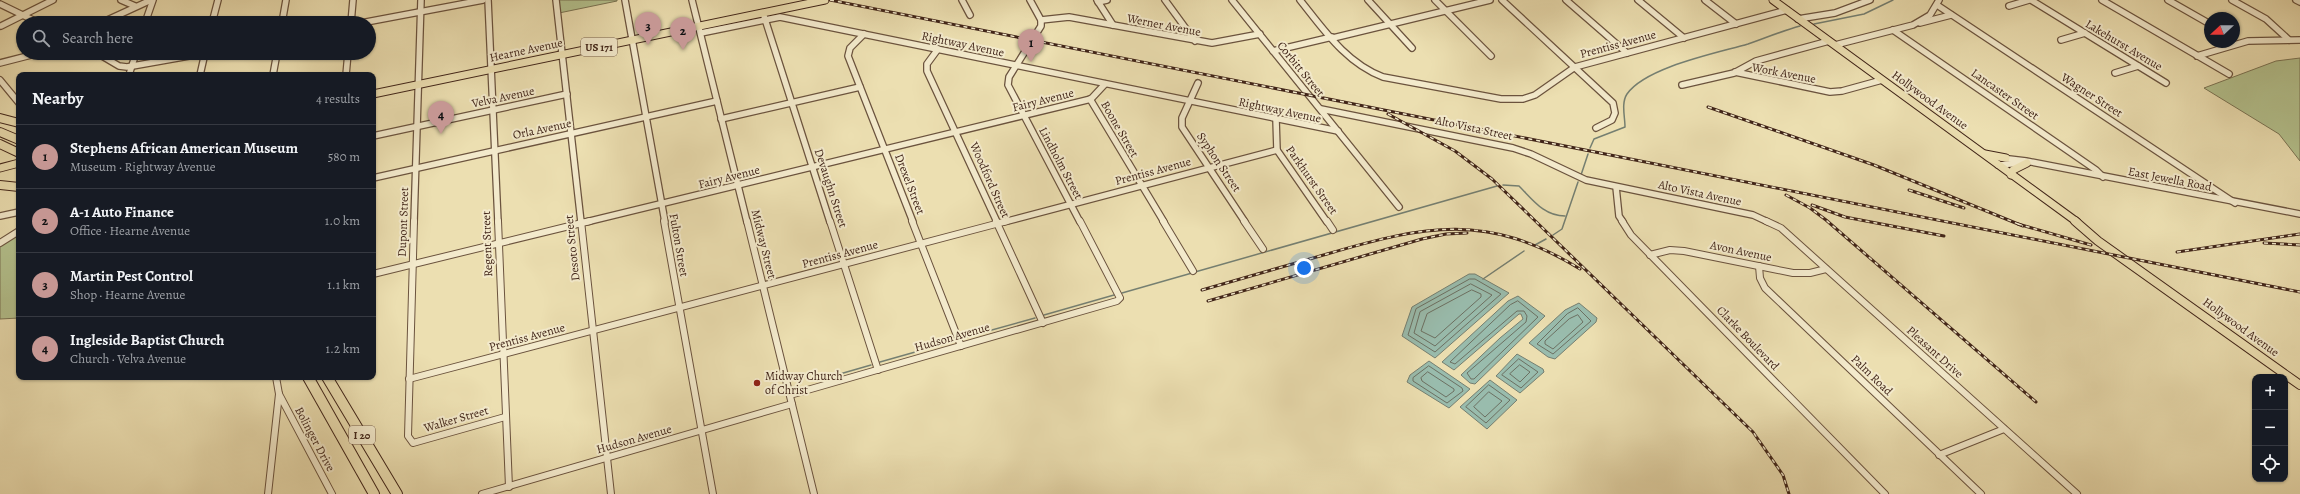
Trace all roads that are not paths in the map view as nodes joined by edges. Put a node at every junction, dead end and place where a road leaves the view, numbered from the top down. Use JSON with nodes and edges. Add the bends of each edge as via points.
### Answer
{"nodes":[{"id":1,"x":53,"y":0,"type":"edge"},
{"id":2,"x":121,"y":0,"type":"edge"},
{"id":3,"x":152,"y":0,"type":"edge"},
{"id":4,"x":218,"y":0,"type":"edge"},
{"id":5,"x":286,"y":0,"type":"edge"},
{"id":6,"x":353,"y":0,"type":"edge"},
{"id":7,"x":421,"y":0,"type":"edge"},
{"id":8,"x":483,"y":0,"type":"edge"},
{"id":9,"x":488,"y":0,"type":"edge"},
{"id":10,"x":556,"y":0,"type":"edge"},
{"id":11,"x":625,"y":0,"type":"edge"},
{"id":12,"x":692,"y":0,"type":"edge"},
{"id":13,"x":804,"y":0,"type":"edge"},
{"id":14,"x":825,"y":0,"type":"edge"},
{"id":15,"x":962,"y":0,"type":"edge"},
{"id":16,"x":1030,"y":0,"type":"edge"},
{"id":17,"x":1107,"y":0,"type":"edge"},
{"id":18,"x":1165,"y":0,"type":"edge"},
{"id":19,"x":1232,"y":0,"type":"edge"},
{"id":20,"x":1300,"y":0,"type":"edge"},
{"id":21,"x":1368,"y":0,"type":"edge"},
{"id":22,"x":1435,"y":0,"type":"edge"},
{"id":23,"x":1490,"y":0,"type":"edge"},
{"id":24,"x":1502,"y":0,"type":"edge"},
{"id":25,"x":1566,"y":0,"type":"edge"},
{"id":26,"x":1638,"y":0,"type":"edge"},
{"id":27,"x":1704,"y":0,"type":"edge"},
{"id":28,"x":1773,"y":0,"type":"edge"},
{"id":29,"x":1870,"y":0,"type":"edge"},
{"id":30,"x":2030,"y":0,"type":"edge"},
{"id":31,"x":2102,"y":0,"type":"edge"},
{"id":32,"x":2168,"y":0,"type":"edge"},
{"id":33,"x":2232,"y":0,"type":"edge"},
{"id":34,"x":2296,"y":0,"type":"edge"},
{"id":35,"x":1098,"y":1,"type":"edge"},
{"id":36,"x":1938,"y":2,"type":"edge"},
{"id":37,"x":2300,"y":2,"type":"edge"},
{"id":38,"x":0,"y":4,"type":"edge"},
{"id":39,"x":135,"y":6,"type":"junction"},
{"id":40,"x":2009,"y":6,"type":"dead end"},
{"id":41,"x":1787,"y":10,"type":"junction"},
{"id":42,"x":1446,"y":11,"type":"junction"},
{"id":43,"x":420,"y":12,"type":"junction"},
{"id":44,"x":1951,"y":14,"type":"junction"},
{"id":45,"x":22,"y":15,"type":"joint"},
{"id":46,"x":970,"y":15,"type":"dead end"},
{"id":47,"x":115,"y":16,"type":"edge"},
{"id":48,"x":148,"y":16,"type":"edge"},
{"id":49,"x":214,"y":16,"type":"edge"},
{"id":50,"x":283,"y":16,"type":"edge"},
{"id":51,"x":352,"y":16,"type":"edge"},
{"id":52,"x":764,"y":16,"type":"junction"},
{"id":53,"x":16,"y":18,"type":"edge"},
{"id":54,"x":1798,"y":19,"type":"junction"},
{"id":55,"x":376,"y":20,"type":"edge"},
{"id":56,"x":1041,"y":20,"type":"junction"},
{"id":57,"x":2204,"y":21,"type":"edge"},
{"id":58,"x":1391,"y":24,"type":"junction"},
{"id":59,"x":1736,"y":24,"type":"junction"},
{"id":60,"x":1114,"y":25,"type":"junction"},
{"id":61,"x":1913,"y":25,"type":"junction"},
{"id":62,"x":1,"y":26,"type":"dead end"},
{"id":63,"x":699,"y":27,"type":"junction"},
{"id":64,"x":1893,"y":30,"type":"junction"},
{"id":65,"x":2085,"y":33,"type":"junction"},
{"id":66,"x":864,"y":34,"type":"junction"},
{"id":67,"x":1260,"y":34,"type":"junction"},
{"id":68,"x":632,"y":38,"type":"junction"},
{"id":69,"x":1333,"y":38,"type":"junction"},
{"id":70,"x":1684,"y":38,"type":"junction"},
{"id":71,"x":2061,"y":40,"type":"dead end"},
{"id":72,"x":2240,"y":40,"type":"edge"},
{"id":73,"x":2289,"y":40,"type":"junction"},
{"id":74,"x":2300,"y":40,"type":"edge"},
{"id":75,"x":1195,"y":41,"type":"junction"},
{"id":76,"x":2243,"y":42,"type":"junction"},
{"id":77,"x":1832,"y":43,"type":"junction"},
{"id":78,"x":1412,"y":48,"type":"dead end"},
{"id":79,"x":938,"y":49,"type":"junction"},
{"id":80,"x":1273,"y":51,"type":"junction"},
{"id":81,"x":563,"y":52,"type":"junction"},
{"id":82,"x":1627,"y":53,"type":"junction"},
{"id":83,"x":1491,"y":56,"type":"dead end"},
{"id":84,"x":2197,"y":56,"type":"junction"},
{"id":85,"x":16,"y":59,"type":"edge"},
{"id":86,"x":108,"y":60,"type":"edge"},
{"id":87,"x":134,"y":60,"type":"edge"},
{"id":88,"x":168,"y":60,"type":"edge"},
{"id":89,"x":203,"y":60,"type":"edge"},
{"id":90,"x":276,"y":60,"type":"edge"},
{"id":91,"x":347,"y":60,"type":"edge"},
{"id":92,"x":0,"y":63,"type":"edge"},
{"id":93,"x":1016,"y":66,"type":"junction"},
{"id":94,"x":2138,"y":66,"type":"junction"},
{"id":95,"x":132,"y":67,"type":"junction"},
{"id":96,"x":491,"y":67,"type":"junction"},
{"id":97,"x":1575,"y":67,"type":"junction"},
{"id":98,"x":130,"y":72,"type":"edge"},
{"id":99,"x":201,"y":72,"type":"edge"},
{"id":100,"x":274,"y":72,"type":"edge"},
{"id":101,"x":346,"y":72,"type":"edge"},
{"id":102,"x":1736,"y":72,"type":"junction"},
{"id":103,"x":2115,"y":73,"type":"dead end"},
{"id":104,"x":2229,"y":74,"type":"dead end"},
{"id":105,"x":0,"y":80,"type":"edge"},
{"id":106,"x":1882,"y":80,"type":"junction"},
{"id":107,"x":418,"y":82,"type":"junction"},
{"id":108,"x":1198,"y":83,"type":"dead end"},
{"id":109,"x":2166,"y":83,"type":"dead end"},
{"id":110,"x":1105,"y":84,"type":"junction"},
{"id":111,"x":1682,"y":85,"type":"dead end"},
{"id":112,"x":860,"y":87,"type":"junction"},
{"id":113,"x":376,"y":89,"type":"edge"},
{"id":114,"x":376,"y":93,"type":"edge"},
{"id":115,"x":567,"y":94,"type":"junction"},
{"id":116,"x":16,"y":99,"type":"edge"},
{"id":117,"x":1090,"y":99,"type":"junction"},
{"id":118,"x":716,"y":101,"type":"junction"},
{"id":119,"x":1190,"y":101,"type":"junction"},
{"id":120,"x":792,"y":102,"type":"junction"},
{"id":121,"x":1321,"y":109,"type":"junction"},
{"id":122,"x":493,"y":110,"type":"junction"},
{"id":123,"x":1024,"y":116,"type":"junction"},
{"id":124,"x":645,"y":117,"type":"junction"},
{"id":125,"x":0,"y":118,"type":"edge"},
{"id":126,"x":721,"y":119,"type":"junction"},
{"id":127,"x":1276,"y":119,"type":"junction"},
{"id":128,"x":16,"y":122,"type":"edge"},
{"id":129,"x":417,"y":126,"type":"junction"},
{"id":130,"x":1596,"y":128,"type":"dead end"},
{"id":131,"x":0,"y":132,"type":"edge"},
{"id":132,"x":1338,"y":132,"type":"junction"},
{"id":133,"x":956,"y":133,"type":"junction"},
{"id":134,"x":571,"y":134,"type":"junction"},
{"id":135,"x":376,"y":135,"type":"edge"},
{"id":136,"x":16,"y":139,"type":"edge"},
{"id":137,"x":0,"y":144,"type":"edge"},
{"id":138,"x":885,"y":150,"type":"junction"},
{"id":139,"x":1277,"y":150,"type":"junction"},
{"id":140,"x":494,"y":151,"type":"junction"},
{"id":141,"x":16,"y":152,"type":"edge"},
{"id":142,"x":1983,"y":154,"type":"junction"},
{"id":143,"x":2006,"y":158,"type":"junction"},
{"id":144,"x":1995,"y":162,"type":"junction"},
{"id":145,"x":16,"y":163,"type":"edge"},
{"id":146,"x":2027,"y":163,"type":"junction"},
{"id":147,"x":2036,"y":164,"type":"junction"},
{"id":148,"x":0,"y":167,"type":"edge"},
{"id":149,"x":1209,"y":167,"type":"junction"},
{"id":150,"x":16,"y":168,"type":"edge"},
{"id":151,"x":416,"y":168,"type":"junction"},
{"id":152,"x":813,"y":168,"type":"junction"},
{"id":153,"x":0,"y":171,"type":"edge"},
{"id":154,"x":2011,"y":174,"type":"junction"},
{"id":155,"x":376,"y":177,"type":"edge"},
{"id":156,"x":2103,"y":177,"type":"junction"},
{"id":157,"x":0,"y":185,"type":"edge"},
{"id":158,"x":738,"y":186,"type":"junction"},
{"id":159,"x":1140,"y":186,"type":"junction"},
{"id":160,"x":16,"y":187,"type":"edge"},
{"id":161,"x":1616,"y":187,"type":"junction"},
{"id":162,"x":2235,"y":202,"type":"junction"},
{"id":163,"x":1070,"y":204,"type":"junction"},
{"id":164,"x":661,"y":205,"type":"junction"},
{"id":165,"x":1399,"y":207,"type":"dead end"},
{"id":166,"x":0,"y":210,"type":"edge"},
{"id":167,"x":16,"y":212,"type":"edge"},
{"id":168,"x":2300,"y":214,"type":"edge"},
{"id":169,"x":0,"y":215,"type":"edge"},
{"id":170,"x":997,"y":223,"type":"junction"},
{"id":171,"x":581,"y":224,"type":"junction"},
{"id":172,"x":1778,"y":226,"type":"joint"},
{"id":173,"x":1333,"y":230,"type":"dead end"},
{"id":174,"x":16,"y":233,"type":"edge"},
{"id":175,"x":0,"y":243,"type":"edge"},
{"id":176,"x":498,"y":244,"type":"junction"},
{"id":177,"x":921,"y":244,"type":"junction"},
{"id":178,"x":1263,"y":249,"type":"dead end"},
{"id":179,"x":1650,"y":255,"type":"junction"},
{"id":180,"x":843,"y":264,"type":"junction"},
{"id":181,"x":413,"y":265,"type":"junction"},
{"id":182,"x":1759,"y":266,"type":"junction"},
{"id":183,"x":1826,"y":269,"type":"junction"},
{"id":184,"x":1193,"y":272,"type":"dead end"},
{"id":185,"x":376,"y":273,"type":"edge"},
{"id":186,"x":763,"y":286,"type":"junction"},
{"id":187,"x":1120,"y":298,"type":"joint"},
{"id":188,"x":679,"y":308,"type":"junction"},
{"id":189,"x":1043,"y":323,"type":"junction"},
{"id":190,"x":593,"y":331,"type":"junction"},
{"id":191,"x":961,"y":346,"type":"junction"},
{"id":192,"x":502,"y":355,"type":"junction"},
{"id":193,"x":878,"y":370,"type":"junction"},
{"id":194,"x":410,"y":379,"type":"junction"},
{"id":195,"x":277,"y":380,"type":"edge"},
{"id":196,"x":310,"y":380,"type":"edge"},
{"id":197,"x":329,"y":380,"type":"edge"},
{"id":198,"x":2300,"y":385,"type":"edge"},
{"id":199,"x":279,"y":394,"type":"junction"},
{"id":200,"x":790,"y":395,"type":"junction"},
{"id":201,"x":792,"y":404,"type":"junction"},
{"id":202,"x":505,"y":417,"type":"junction"},
{"id":203,"x":2004,"y":429,"type":"junction"},
{"id":204,"x":702,"y":430,"type":"junction"},
{"id":205,"x":413,"y":443,"type":"joint"},
{"id":206,"x":1939,"y":454,"type":"junction"},
{"id":207,"x":607,"y":458,"type":"junction"},
{"id":208,"x":509,"y":486,"type":"junction"},
{"id":209,"x":268,"y":494,"type":"edge"},
{"id":210,"x":332,"y":494,"type":"edge"},
{"id":211,"x":374,"y":494,"type":"edge"},
{"id":212,"x":397,"y":494,"type":"edge"},
{"id":213,"x":482,"y":494,"type":"edge"},
{"id":214,"x":611,"y":494,"type":"edge"},
{"id":215,"x":713,"y":494,"type":"edge"},
{"id":216,"x":814,"y":494,"type":"edge"},
{"id":217,"x":1885,"y":494,"type":"edge"},
{"id":218,"x":1981,"y":494,"type":"edge"},
{"id":219,"x":2077,"y":494,"type":"edge"}],
"edges":[{"from":1,"to":45,"type":"street"},
{"from":2,"to":39,"type":"street"},
{"from":3,"to":39,"type":"street"},
{"from":3,"to":48,"type":"street"},
{"from":4,"to":49,"type":"street"},
{"from":5,"to":50,"type":"street"},
{"from":6,"to":51,"type":"street"},
{"from":7,"to":43,"type":"street","name":"Dupont Street"},
{"from":8,"to":43,"type":"street"},
{"from":9,"to":96,"type":"street","name":"Regent Street"},
{"from":10,"to":81,"type":"street","name":"Desoto Street"},
{"from":11,"to":68,"type":"street","name":"Fulton Street"},
{"from":12,"to":63,"type":"street","name":"Midway Street"},
{"from":13,"to":63,"type":"main road","name":"Hearne Avenue","number":"US 171"},
{"from":14,"to":52,"type":"main road","name":"Hearne Avenue","number":"US 171"},
{"from":15,"to":46,"type":"street"},
{"from":16,"to":56,"type":"street"},
{"from":17,"to":35,"type":"street"},
{"from":18,"to":75,"type":"street"},
{"from":19,"to":67,"type":"street","name":"Corbitt Street"},
{"from":20,"to":69,"type":"street"},
{"from":21,"to":58,"type":"street"},
{"from":22,"to":42,"type":"street"},
{"from":23,"to":42,"type":"street"},
{"from":24,"to":97,"type":"street"},
{"from":25,"to":82,"type":"street"},
{"from":26,"to":70,"type":"street"},
{"from":27,"to":59,"type":"street"},
{"from":28,"to":41,"type":"main road","name":"Hollywood Avenue"},
{"from":29,"to":54,"type":"street","via":[[1834,13]]},
{"from":30,"to":40,"type":"street"},
{"from":30,"to":65,"type":"street","name":"Lakehurst Avenue"},
{"from":31,"to":84,"type":"street"},
{"from":32,"to":57,"type":"street"},
{"from":33,"to":73,"type":"street","via":[[2274,24]]},
{"from":34,"to":37,"type":"street"},
{"from":35,"to":60,"type":"street"},
{"from":36,"to":44,"type":"street","name":"Wagner Street"},
{"from":36,"to":61,"type":"street","via":[[1930,15]]},
{"from":38,"to":45,"type":"street"},
{"from":39,"to":47,"type":"street"},
{"from":41,"to":54,"type":"main road","name":"Hollywood Avenue"},
{"from":41,"to":59,"type":"street","name":"Prentiss Avenue"},
{"from":42,"to":58,"type":"street"},
{"from":42,"to":83,"type":"street"},
{"from":43,"to":55,"type":"street"},
{"from":43,"to":107,"type":"street","name":"Dupont Street"},
{"from":44,"to":61,"type":"street"},
{"from":44,"to":162,"type":"street","name":"Wagner Street"},
{"from":52,"to":63,"type":"main road","name":"Hearne Avenue","number":"US 171"},
{"from":52,"to":66,"type":"street","name":"Rightway Avenue"},
{"from":52,"to":120,"type":"street","name":"Devaughn Street"},
{"from":53,"to":62,"type":"street"},
{"from":54,"to":77,"type":"main road","name":"Hollywood Avenue"},
{"from":56,"to":60,"type":"street","name":"Werner Avenue","via":[[1069,17]]},
{"from":56,"to":93,"type":"street","name":"Lindholm Street","via":[[1040,30]]},
{"from":58,"to":69,"type":"street"},
{"from":58,"to":78,"type":"street"},
{"from":59,"to":70,"type":"street","name":"Prentiss Avenue"},
{"from":60,"to":75,"type":"street","name":"Werner Avenue"},
{"from":61,"to":64,"type":"street"},
{"from":63,"to":68,"type":"main road","name":"Hearne Avenue","number":"US 171"},
{"from":63,"to":118,"type":"street","name":"Midway Street"},
{"from":64,"to":77,"type":"street"},
{"from":64,"to":156,"type":"street","name":"Lancaster Street"},
{"from":65,"to":71,"type":"street"},
{"from":65,"to":94,"type":"street","name":"Lakehurst Avenue"},
{"from":66,"to":79,"type":"street","name":"Rightway Avenue"},
{"from":66,"to":112,"type":"street","name":"Drexel Street","via":[[848,52]]},
{"from":67,"to":75,"type":"street","name":"Werner Avenue","via":[[1219,43]]},
{"from":67,"to":80,"type":"street","name":"Corbitt Street"},
{"from":68,"to":81,"type":"main road","name":"Hearne Avenue","number":"US 171"},
{"from":68,"to":124,"type":"street","name":"Fulton Street"},
{"from":69,"to":80,"type":"street"},
{"from":69,"to":97,"type":"street","name":"Prentiss Avenue","via":[[1354,63],[1367,72],[1501,99],[1518,100],[1536,95]]},
{"from":70,"to":82,"type":"street","name":"Prentiss Avenue"},
{"from":72,"to":76,"type":"street"},
{"from":73,"to":74,"type":"street"},
{"from":73,"to":76,"type":"street"},
{"from":76,"to":84,"type":"street"},
{"from":77,"to":102,"type":"street","via":[[1756,61]]},
{"from":77,"to":106,"type":"main road","name":"Hollywood Avenue"},
{"from":79,"to":93,"type":"street","name":"Rightway Avenue"},
{"from":79,"to":133,"type":"street","name":"Woodford Street","via":[[927,64],[926,71]]},
{"from":80,"to":121,"type":"street","name":"Corbitt Street"},
{"from":81,"to":96,"type":"main road","name":"Hearne Avenue","number":"US 171"},
{"from":81,"to":115,"type":"street","name":"Desoto Street"},
{"from":82,"to":97,"type":"street","name":"Prentiss Avenue"},
{"from":84,"to":104,"type":"street"},
{"from":85,"to":92,"type":"street"},
{"from":86,"to":95,"type":"street","via":[[118,66]]},
{"from":87,"to":95,"type":"street"},
{"from":88,"to":95,"type":"street"},
{"from":89,"to":99,"type":"street"},
{"from":90,"to":100,"type":"street"},
{"from":91,"to":101,"type":"street"},
{"from":93,"to":110,"type":"street","name":"Rightway Avenue"},
{"from":93,"to":123,"type":"street","name":"Lindholm Street","via":[[1009,77],[1008,85]]},
{"from":94,"to":103,"type":"street"},
{"from":94,"to":109,"type":"street","name":"Lakehurst Avenue"},
{"from":95,"to":98,"type":"street"},
{"from":96,"to":107,"type":"main road","name":"Hearne Avenue","number":"US 171"},
{"from":96,"to":122,"type":"street","name":"Regent Street"},
{"from":97,"to":130,"type":"street","via":[[1605,94],[1615,108],[1616,116],[1611,122]]},
{"from":102,"to":106,"type":"street","name":"Work Avenue","via":[[1830,92]]},
{"from":102,"to":111,"type":"street","name":"Work Avenue"},
{"from":105,"to":116,"type":"street"},
{"from":106,"to":142,"type":"main road","name":"Hollywood Avenue"},
{"from":107,"to":113,"type":"main road","name":"Hearne Avenue","number":"US 171"},
{"from":107,"to":114,"type":"main road","name":"Hearne Avenue","number":"US 171"},
{"from":107,"to":129,"type":"street","name":"Dupont Street"},
{"from":108,"to":119,"type":"street","name":"Syphon Street"},
{"from":110,"to":117,"type":"street","name":"Boone Street"},
{"from":110,"to":119,"type":"street","name":"Rightway Avenue"},
{"from":112,"to":120,"type":"street"},
{"from":112,"to":138,"type":"street","name":"Drexel Street"},
{"from":115,"to":122,"type":"street","name":"Velva Avenue"},
{"from":115,"to":134,"type":"street","name":"Desoto Street"},
{"from":117,"to":123,"type":"street","name":"Fairy Avenue"},
{"from":117,"to":159,"type":"street","name":"Boone Street"},
{"from":118,"to":124,"type":"street","name":"Orla Avenue"},
{"from":118,"to":126,"type":"street","name":"Midway Street"},
{"from":119,"to":127,"type":"street","name":"Rightway Avenue"},
{"from":119,"to":149,"type":"street","name":"Syphon Street","via":[[1182,118],[1182,127]]},
{"from":120,"to":126,"type":"street"},
{"from":120,"to":152,"type":"street","name":"Devaughn Street"},
{"from":121,"to":132,"type":"street","name":"Corbitt Street"},
{"from":121,"to":161,"type":"street","name":"Alto Vista Street","via":[[1513,148],[1579,178]]},
{"from":122,"to":129,"type":"street","name":"Velva Avenue"},
{"from":122,"to":140,"type":"street","name":"Regent Street"},
{"from":123,"to":133,"type":"street","name":"Fairy Avenue"},
{"from":123,"to":163,"type":"street","name":"Lindholm Street"},
{"from":124,"to":134,"type":"street","name":"Orla Avenue"},
{"from":124,"to":164,"type":"street","name":"Fulton Street"},
{"from":125,"to":128,"type":"highway"},
{"from":126,"to":158,"type":"street","name":"Midway Street"},
{"from":127,"to":132,"type":"street","name":"Rightway Avenue"},
{"from":127,"to":139,"type":"street","name":"Parkhurst Street"},
{"from":129,"to":135,"type":"street","name":"Velva Avenue"},
{"from":129,"to":151,"type":"street","name":"Dupont Street"},
{"from":131,"to":136,"type":"highway"},
{"from":132,"to":165,"type":"street","name":"Corbitt Street"},
{"from":133,"to":138,"type":"street","name":"Fairy Avenue"},
{"from":133,"to":170,"type":"street","name":"Woodford Street"},
{"from":134,"to":140,"type":"street","name":"Orla Avenue"},
{"from":134,"to":171,"type":"street","name":"Desoto Street"},
{"from":137,"to":141,"type":"highway"},
{"from":138,"to":152,"type":"street","name":"Fairy Avenue"},
{"from":138,"to":177,"type":"street","name":"Drexel Street"},
{"from":139,"to":149,"type":"street","name":"Prentiss Avenue"},
{"from":139,"to":173,"type":"street","name":"Parkhurst Street"},
{"from":140,"to":151,"type":"street","name":"Orla Avenue"},
{"from":140,"to":176,"type":"street","name":"Regent Street"},
{"from":142,"to":143,"type":"main road"},
{"from":142,"to":144,"type":"main road","name":"Hollywood Avenue"},
{"from":143,"to":144,"type":"street","name":"East Jewella Road"},
{"from":143,"to":147,"type":"street","name":"East Jewella Road"},
{"from":144,"to":146,"type":"street","name":"East Jewella Road"},
{"from":144,"to":154,"type":"main road","name":"Hollywood Avenue"},
{"from":145,"to":148,"type":"main road"},
{"from":146,"to":147,"type":"street","name":"East Jewella Road"},
{"from":146,"to":154,"type":"main road","via":[[2013,170]]},
{"from":147,"to":156,"type":"street","name":"East Jewella Road"},
{"from":149,"to":159,"type":"street","name":"Prentiss Avenue"},
{"from":149,"to":178,"type":"street","name":"Syphon Street"},
{"from":150,"to":153,"type":"main road"},
{"from":151,"to":155,"type":"street","name":"Orla Avenue"},
{"from":151,"to":181,"type":"street","name":"Dupont Street"},
{"from":152,"to":158,"type":"street","name":"Fairy Avenue"},
{"from":152,"to":180,"type":"street","name":"Devaughn Street"},
{"from":154,"to":198,"type":"main road","name":"Hollywood Avenue","via":[[2073,219],[2098,241]]},
{"from":156,"to":162,"type":"street","name":"East Jewella Road"},
{"from":157,"to":160,"type":"highway"},
{"from":158,"to":164,"type":"street","name":"Fairy Avenue"},
{"from":158,"to":186,"type":"street","name":"Midway Street"},
{"from":159,"to":163,"type":"street","name":"Prentiss Avenue"},
{"from":159,"to":184,"type":"street","name":"Boone Street"},
{"from":161,"to":172,"type":"street","name":"Alto Vista Avenue","via":[[1753,215]]},
{"from":161,"to":179,"type":"street","name":"Clarke Boulevard","via":[[1617,208],[1622,221]]},
{"from":162,"to":168,"type":"street","name":"East Jewella Road"},
{"from":163,"to":170,"type":"street","name":"Prentiss Avenue"},
{"from":163,"to":187,"type":"street","name":"Lindholm Street"},
{"from":164,"to":171,"type":"street","name":"Fairy Avenue"},
{"from":164,"to":188,"type":"street","name":"Fulton Street"},
{"from":166,"to":169,"type":"street"},
{"from":167,"to":169,"type":"street"},
{"from":170,"to":177,"type":"street","name":"Prentiss Avenue"},
{"from":170,"to":189,"type":"street","name":"Woodford Street"},
{"from":171,"to":176,"type":"street","name":"Fairy Avenue"},
{"from":171,"to":190,"type":"street","name":"Desoto Street"},
{"from":172,"to":183,"type":"street","name":"Pleasant Drive"},
{"from":174,"to":175,"type":"street"},
{"from":176,"to":181,"type":"street","name":"Fairy Avenue"},
{"from":176,"to":192,"type":"street","name":"Regent Street"},
{"from":177,"to":180,"type":"street","name":"Prentiss Avenue"},
{"from":177,"to":191,"type":"street","name":"Drexel Street"},
{"from":179,"to":182,"type":"street","name":"Avon Avenue","via":[[1670,250],[1684,250]]},
{"from":179,"to":217,"type":"street","name":"Clarke Boulevard"},
{"from":180,"to":186,"type":"street","name":"Prentiss Avenue"},
{"from":180,"to":193,"type":"street","name":"Devaughn Street"},
{"from":181,"to":185,"type":"street","name":"Fairy Avenue"},
{"from":181,"to":194,"type":"street","name":"Dupont Street"},
{"from":182,"to":183,"type":"street","name":"Avon Avenue","via":[[1802,274]]},
{"from":182,"to":206,"type":"street","name":"Palm Road","via":[[1760,278],[1765,288]]},
{"from":183,"to":203,"type":"street","name":"Pleasant Drive"},
{"from":186,"to":188,"type":"street","name":"Prentiss Avenue"},
{"from":186,"to":200,"type":"street","name":"Midway Street"},
{"from":187,"to":189,"type":"street","name":"Hudson Avenue","via":[[1118,301]]},
{"from":188,"to":190,"type":"street","name":"Prentiss Avenue"},
{"from":188,"to":204,"type":"street","name":"Fulton Street"},
{"from":189,"to":191,"type":"street","name":"Hudson Avenue"},
{"from":190,"to":192,"type":"street","name":"Prentiss Avenue"},
{"from":190,"to":207,"type":"street","name":"Desoto Street"},
{"from":191,"to":193,"type":"street","name":"Hudson Avenue"},
{"from":192,"to":194,"type":"street","name":"Prentiss Avenue"},
{"from":192,"to":202,"type":"street","name":"Regent Street"},
{"from":193,"to":200,"type":"street","name":"Hudson Avenue"},
{"from":194,"to":205,"type":"street","name":"Dupont Street","via":[[408,436]]},
{"from":195,"to":199,"type":"street","name":"Bolinger Drive"},
{"from":196,"to":211,"type":"highway","number":"I 20"},
{"from":197,"to":212,"type":"highway","number":"I 20"},
{"from":199,"to":209,"type":"street","name":"Bolinger Drive"},
{"from":199,"to":210,"type":"street","name":"Bolinger Drive"},
{"from":200,"to":201,"type":"street","name":"Midway Street"},
{"from":201,"to":204,"type":"street","name":"Hudson Avenue"},
{"from":201,"to":216,"type":"street","name":"Midway Street"},
{"from":202,"to":205,"type":"street","name":"Walker Street"},
{"from":202,"to":208,"type":"street","name":"Regent Street"},
{"from":203,"to":206,"type":"street"},
{"from":203,"to":219,"type":"street","name":"Pleasant Drive"},
{"from":204,"to":207,"type":"street","name":"Hudson Avenue"},
{"from":204,"to":215,"type":"street","name":"Fulton Street"},
{"from":206,"to":218,"type":"street","name":"Palm Road"},
{"from":207,"to":208,"type":"street","name":"Hudson Avenue"},
{"from":207,"to":214,"type":"street","name":"Desoto Street"},
{"from":208,"to":213,"type":"street","name":"Hudson Avenue"}]}
